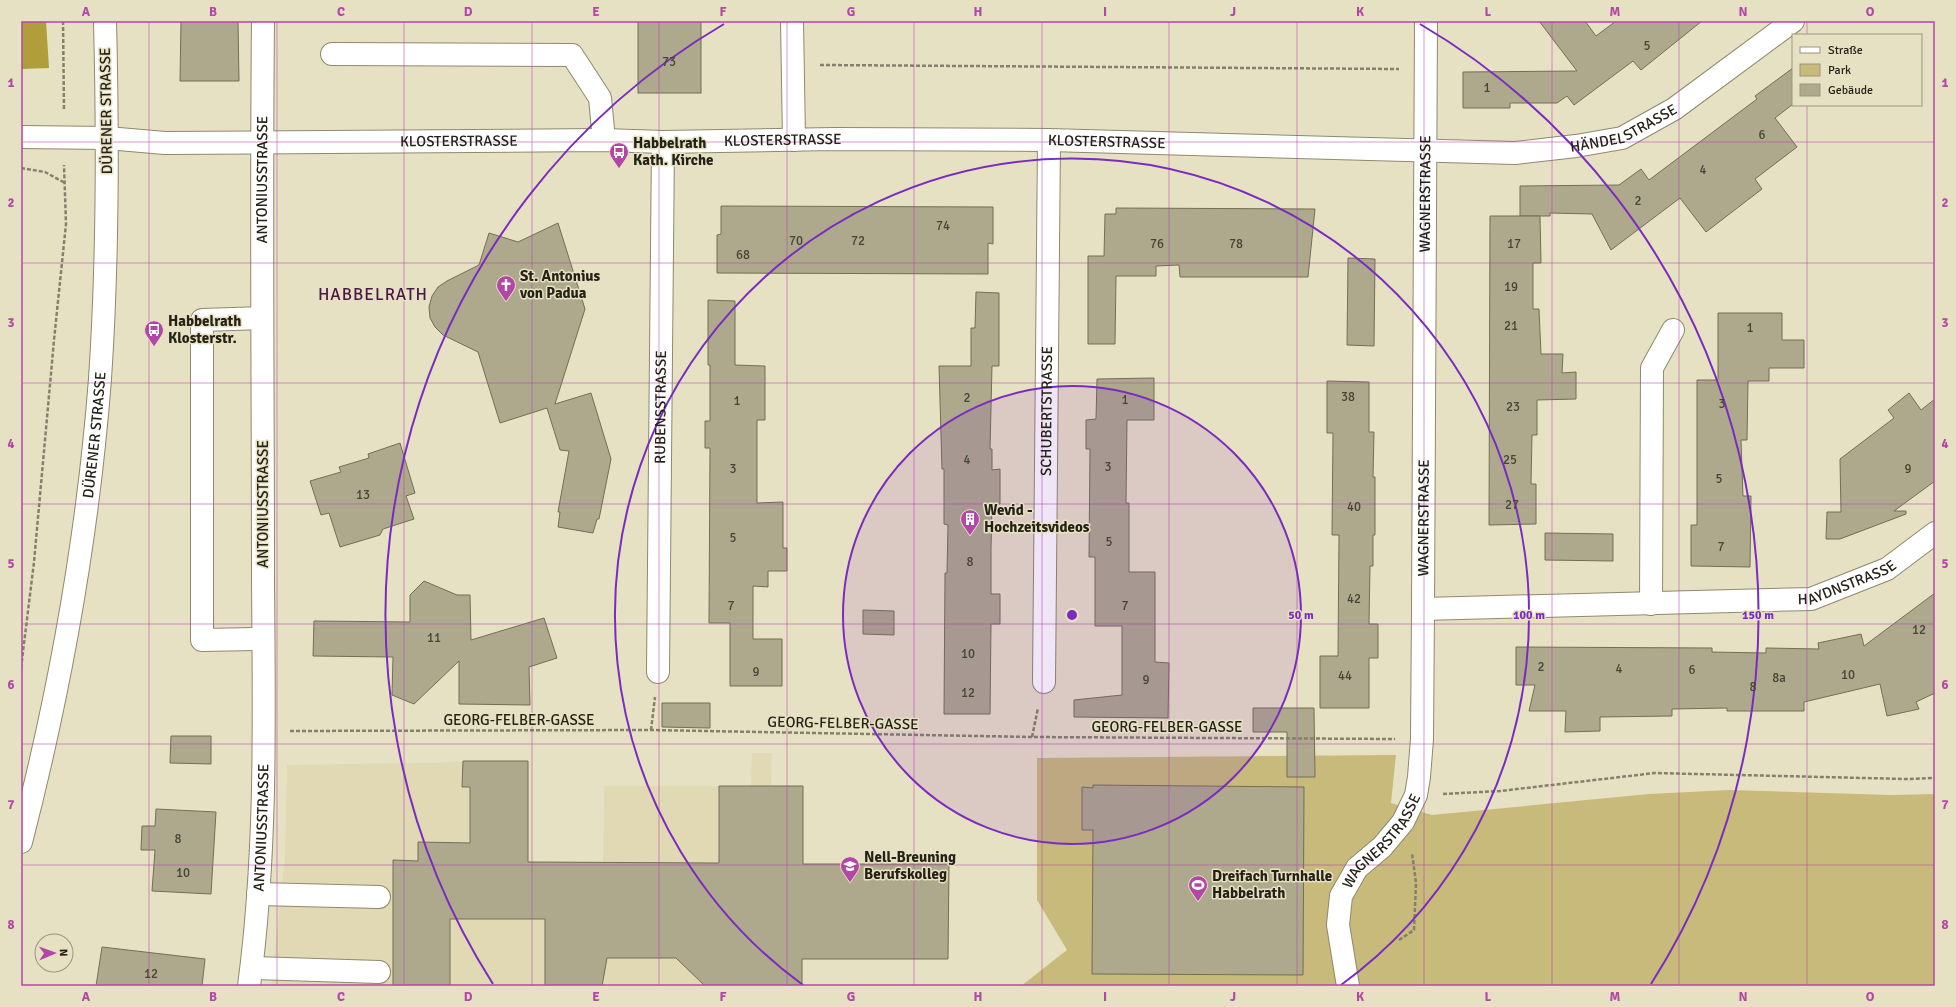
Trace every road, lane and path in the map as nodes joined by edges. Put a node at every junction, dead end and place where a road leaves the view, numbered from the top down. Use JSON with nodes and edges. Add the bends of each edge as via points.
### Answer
{"nodes":[{"id":1,"x":63,"y":21,"type":"edge"},
{"id":2,"x":105,"y":21,"type":"edge"},
{"id":3,"x":263,"y":21,"type":"edge"},
{"id":4,"x":792,"y":21,"type":"edge"},
{"id":5,"x":1426,"y":21,"type":"edge"},
{"id":6,"x":1793,"y":21,"type":"edge"},
{"id":7,"x":332,"y":54,"type":"dead end"},
{"id":8,"x":793,"y":65,"type":"junction"},
{"id":9,"x":1425,"y":69,"type":"junction"},
{"id":10,"x":21,"y":137,"type":"edge"},
{"id":11,"x":64,"y":138,"type":"junction"},
{"id":12,"x":107,"y":138,"type":"junction"},
{"id":13,"x":604,"y":140,"type":"junction"},
{"id":14,"x":794,"y":140,"type":"junction"},
{"id":15,"x":1049,"y":140,"type":"junction"},
{"id":16,"x":261,"y":142,"type":"junction"},
{"id":17,"x":663,"y":142,"type":"junction"},
{"id":18,"x":1425,"y":151,"type":"junction"},
{"id":19,"x":21,"y":168,"type":"edge"},
{"id":20,"x":65,"y":183,"type":"junction"},
{"id":21,"x":262,"y":318,"type":"junction"},
{"id":22,"x":1673,"y":330,"type":"dead end"},
{"id":23,"x":1935,"y":533,"type":"edge"},
{"id":24,"x":1651,"y":604,"type":"junction"},
{"id":25,"x":1423,"y":609,"type":"junction"},
{"id":26,"x":263,"y":639,"type":"junction"},
{"id":27,"x":21,"y":668,"type":"edge"},
{"id":28,"x":658,"y":672,"type":"joint"},
{"id":29,"x":1044,"y":682,"type":"dead end"},
{"id":30,"x":651,"y":730,"type":"junction"},
{"id":31,"x":264,"y":731,"type":"junction"},
{"id":32,"x":1422,"y":739,"type":"junction"},
{"id":33,"x":1935,"y":778,"type":"edge"},
{"id":34,"x":1416,"y":795,"type":"junction"},
{"id":35,"x":1403,"y":822,"type":"junction"},
{"id":36,"x":21,"y":842,"type":"edge"},
{"id":37,"x":258,"y":894,"type":"junction"},
{"id":38,"x":379,"y":897,"type":"dead end"},
{"id":39,"x":1399,"y":940,"type":"dead end"},
{"id":40,"x":379,"y":972,"type":"dead end"},
{"id":41,"x":250,"y":977,"type":"edge"},
{"id":42,"x":1348,"y":986,"type":"edge"}],
"edges":[{"from":1,"to":11,"type":"path"},
{"from":2,"to":12,"type":"street","name":"DÜRENER STRASSE"},
{"from":3,"to":16,"type":"street","name":"ANTONIUSSTRASSE"},
{"from":4,"to":8,"type":"street"},
{"from":5,"to":9,"type":"street","name":"WAGNERSTRASSE"},
{"from":6,"to":18,"type":"street","name":"HÄNDELSTRASSE","via":[[1674,108],[1622,138],[1515,153]]},
{"from":7,"to":13,"type":"street","via":[[572,55],[600,98]]},
{"from":8,"to":9,"type":"path"},
{"from":8,"to":14,"type":"street"},
{"from":9,"to":18,"type":"street","name":"WAGNERSTRASSE"},
{"from":10,"to":11,"type":"street","name":"KLOSTERSTRASSE"},
{"from":11,"to":12,"type":"street","name":"KLOSTERSTRASSE"},
{"from":11,"to":20,"type":"path"},
{"from":12,"to":16,"type":"street","name":"KLOSTERSTRASSE","via":[[165,143]]},
{"from":12,"to":36,"type":"street","name":"DÜRENER STRASSE","via":[[107,219],[100,379],[86,506],[66,644]]},
{"from":13,"to":16,"type":"street","name":"KLOSTERSTRASSE"},
{"from":13,"to":17,"type":"street","name":"KLOSTERSTRASSE"},
{"from":14,"to":15,"type":"street","name":"KLOSTERSTRASSE"},
{"from":14,"to":17,"type":"street","name":"KLOSTERSTRASSE"},
{"from":15,"to":18,"type":"street","name":"KLOSTERSTRASSE"},
{"from":15,"to":29,"type":"street","name":"SCHUBERTSTRASSE"},
{"from":16,"to":21,"type":"street","name":"ANTONIUSSTRASSE"},
{"from":17,"to":28,"type":"street","name":"RUBENSSTRASSE"},
{"from":18,"to":25,"type":"street","name":"WAGNERSTRASSE"},
{"from":19,"to":20,"type":"path","via":[[45,172]]},
{"from":20,"to":27,"type":"path","via":[[66,224],[34,562]]},
{"from":21,"to":26,"type":"street","name":"ANTONIUSSTRASSE"},
{"from":21,"to":26,"type":"street","via":[[202,320],[202,640]]},
{"from":22,"to":24,"type":"street","via":[[1652,368]]},
{"from":23,"to":24,"type":"street","name":"HAYDNSTRASSE","via":[[1887,569],[1811,599]]},
{"from":24,"to":25,"type":"street","name":"HAYDNSTRASSE"},
{"from":25,"to":32,"type":"street","name":"WAGNERSTRASSE"},
{"from":26,"to":31,"type":"street","name":"ANTONIUSSTRASSE"},
{"from":28,"to":30,"type":"path"},
{"from":30,"to":31,"type":"path","name":"GEORG-FELBER-GASSE"},
{"from":30,"to":32,"type":"path","name":"GEORG-FELBER-GASSE","via":[[1040,737]]},
{"from":31,"to":37,"type":"street","name":"ANTONIUSSTRASSE","via":[[262,856]]},
{"from":32,"to":34,"type":"street","name":"WAGNERSTRASSE"},
{"from":33,"to":34,"type":"path","via":[[1655,773],[1500,791]]},
{"from":34,"to":35,"type":"street","name":"WAGNERSTRASSE"},
{"from":35,"to":39,"type":"path","via":[[1412,849],[1416,883],[1414,930]]},
{"from":35,"to":42,"type":"street","name":"WAGNERSTRASSE","via":[[1382,847],[1357,868],[1341,896],[1338,925]]},
{"from":37,"to":38,"type":"street"},
{"from":37,"to":41,"type":"street","name":"ANTONIUSSTRASSE"},
{"from":40,"to":41,"type":"street"}]}
